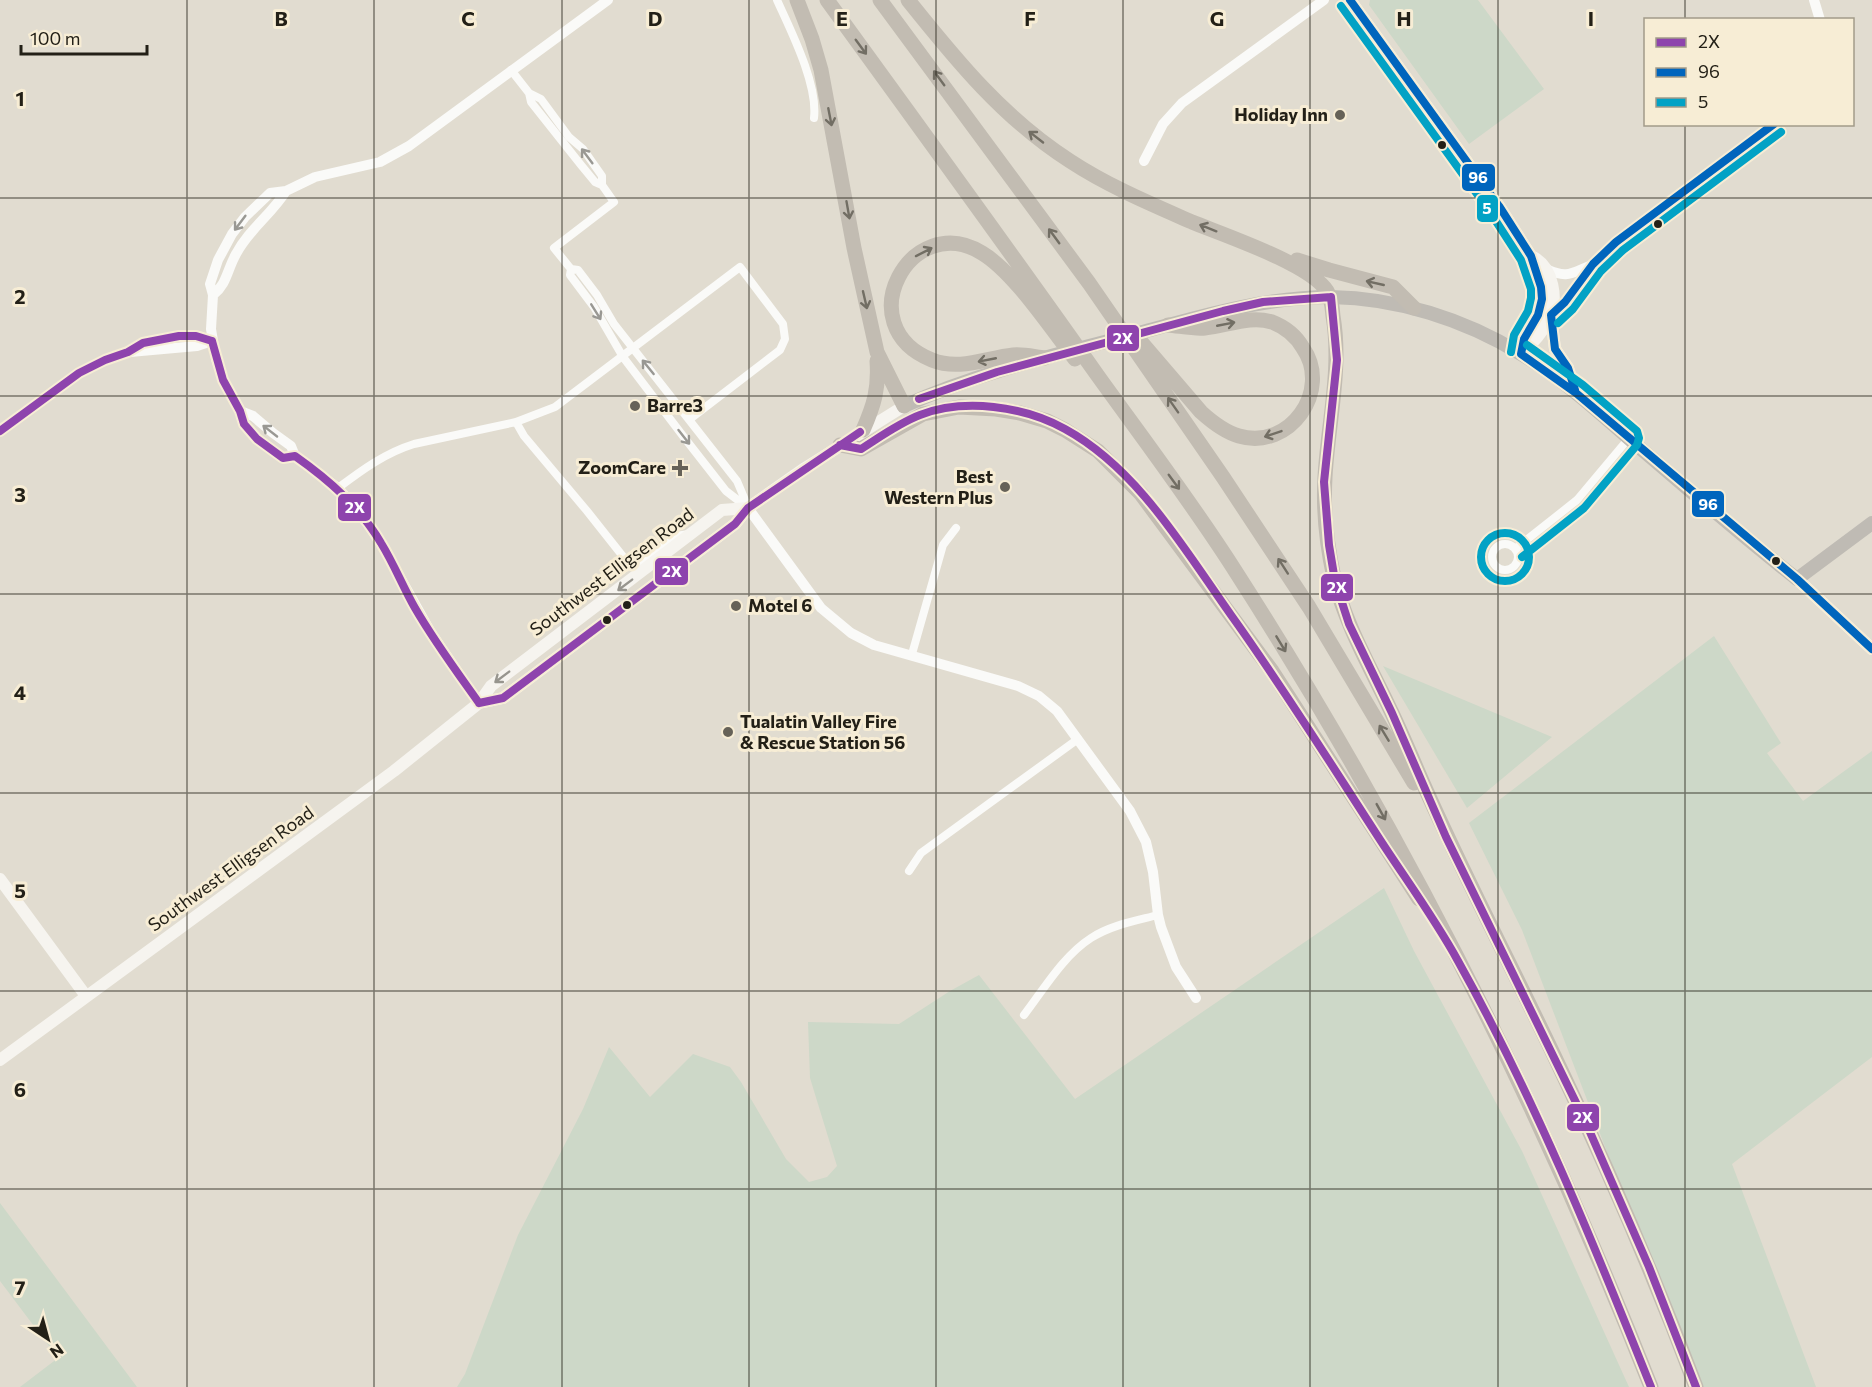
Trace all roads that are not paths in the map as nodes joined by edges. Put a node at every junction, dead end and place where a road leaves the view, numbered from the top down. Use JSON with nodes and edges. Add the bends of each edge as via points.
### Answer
{"nodes":[{"id":1,"x":608,"y":0,"type":"edge"},
{"id":2,"x":777,"y":0,"type":"edge"},
{"id":3,"x":797,"y":0,"type":"edge"},
{"id":4,"x":827,"y":0,"type":"edge"},
{"id":5,"x":880,"y":0,"type":"edge"},
{"id":6,"x":908,"y":0,"type":"edge"},
{"id":7,"x":1324,"y":0,"type":"edge"},
{"id":8,"x":1350,"y":0,"type":"edge"},
{"id":9,"x":1814,"y":0,"type":"edge"},
{"id":10,"x":1819,"y":18,"type":"edge"},
{"id":11,"x":512,"y":70,"type":"junction"},
{"id":12,"x":814,"y":118,"type":"dead end"},
{"id":13,"x":1772,"y":126,"type":"edge"},
{"id":14,"x":1144,"y":161,"type":"dead end"},
{"id":15,"x":1262,"y":250,"type":"junction"},
{"id":16,"x":1531,"y":256,"type":"junction"},
{"id":17,"x":1593,"y":264,"type":"junction"},
{"id":18,"x":571,"y":269,"type":"junction"},
{"id":19,"x":1545,"y":269,"type":"junction"},
{"id":20,"x":1089,"y":283,"type":"junction"},
{"id":21,"x":1330,"y":297,"type":"junction"},
{"id":22,"x":1547,"y":301,"type":"junction"},
{"id":23,"x":1414,"y":308,"type":"junction"},
{"id":24,"x":1551,"y":315,"type":"junction"},
{"id":25,"x":1164,"y":326,"type":"junction"},
{"id":26,"x":212,"y":341,"type":"junction"},
{"id":27,"x":633,"y":349,"type":"junction"},
{"id":28,"x":877,"y":352,"type":"junction"},
{"id":29,"x":1521,"y":354,"type":"junction"},
{"id":30,"x":623,"y":357,"type":"junction"},
{"id":31,"x":1045,"y":358,"type":"junction"},
{"id":32,"x":1576,"y":393,"type":"junction"},
{"id":33,"x":904,"y":406,"type":"junction"},
{"id":34,"x":690,"y":419,"type":"junction"},
{"id":35,"x":516,"y":422,"type":"junction"},
{"id":36,"x":863,"y":430,"type":"junction"},
{"id":37,"x":0,"y":431,"type":"edge"},
{"id":38,"x":1140,"y":434,"type":"junction"},
{"id":39,"x":1629,"y":438,"type":"junction"},
{"id":40,"x":840,"y":445,"type":"junction"},
{"id":41,"x":338,"y":488,"type":"junction"},
{"id":42,"x":748,"y":508,"type":"junction"},
{"id":43,"x":1872,"y":523,"type":"edge"},
{"id":44,"x":956,"y":528,"type":"dead end"},
{"id":45,"x":693,"y":533,"type":"junction"},
{"id":46,"x":1515,"y":549,"type":"dead end"},
{"id":47,"x":1797,"y":579,"type":"junction"},
{"id":48,"x":1872,"y":649,"type":"edge"},
{"id":49,"x":912,"y":654,"type":"junction"},
{"id":50,"x":479,"y":703,"type":"junction"},
{"id":51,"x":1078,"y":739,"type":"junction"},
{"id":52,"x":1446,"y":837,"type":"junction"},
{"id":53,"x":909,"y":871,"type":"dead end"},
{"id":54,"x":0,"y":879,"type":"edge"},
{"id":55,"x":1158,"y":915,"type":"junction"},
{"id":56,"x":1456,"y":957,"type":"junction"},
{"id":57,"x":86,"y":996,"type":"junction"},
{"id":58,"x":1196,"y":998,"type":"dead end"},
{"id":59,"x":1023,"y":1016,"type":"dead end"},
{"id":60,"x":0,"y":1060,"type":"edge"},
{"id":61,"x":1651,"y":1387,"type":"edge"},
{"id":62,"x":1696,"y":1387,"type":"edge"}],
"edges":[{"from":1,"to":11,"type":"street"},
{"from":2,"to":12,"type":"street","via":[[795,38],[812,91]]},
{"from":3,"to":28,"type":"highway","one_way":true,"via":[[821,70]]},
{"from":4,"to":38,"type":"highway","one_way":true},
{"from":20,"to":5,"type":"highway","one_way":true},
{"from":15,"to":6,"type":"highway","one_way":true,"via":[[1146,201],[1048,146],[987,94]]},
{"from":7,"to":14,"type":"street","via":[[1182,103],[1163,124]]},
{"from":8,"to":16,"type":"main road"},
{"from":9,"to":10,"type":"street"},
{"from":11,"to":18,"type":"street","via":[[531,102],[614,202],[554,248]]},
{"from":11,"to":26,"type":"street","via":[[396,154],[270,193],[232,234],[214,271],[210,284]]},
{"from":13,"to":17,"type":"street","via":[[1628,233]]},
{"from":15,"to":21,"type":"highway","via":[[1316,279]]},
{"from":23,"to":15,"type":"highway","one_way":true,"via":[[1393,287]]},
{"from":16,"to":19,"type":"main road"},
{"from":16,"to":22,"type":"main road"},
{"from":17,"to":19,"type":"street","via":[[1566,275]]},
{"from":17,"to":24,"type":"street"},
{"from":18,"to":27,"type":"street","via":[[578,270]]},
{"from":18,"to":30,"type":"street","one_way":true,"via":[[570,275]]},
{"from":19,"to":22,"type":"main road","via":[[1552,285]]},
{"from":25,"to":20,"type":"highway","one_way":true,"via":[[1203,328],[1260,320],[1283,327],[1299,341],[1312,367],[1313,389],[1305,410],[1290,426],[1261,438],[1241,437],[1221,427],[1201,412]]},
{"from":52,"to":20,"type":"highway","one_way":true,"via":[[1309,607]]},
{"from":21,"to":23,"type":"main road","name":"Southwest Elligsen Road"},
{"from":21,"to":25,"type":"main road","name":"Southwest Elligsen Road","via":[[1263,303]]},
{"from":21,"to":52,"type":"highway","via":[[1336,360],[1324,482],[1335,581],[1349,624]]},
{"from":22,"to":24,"type":"main road"},
{"from":22,"to":29,"type":"main road","via":[[1524,337]]},
{"from":23,"to":29,"type":"main road","name":"Southwest Elligsen Road","via":[[1454,321]]},
{"from":24,"to":29,"type":"main road"},
{"from":24,"to":32,"type":"main road","via":[[1555,349],[1568,368]]},
{"from":25,"to":31,"type":"main road","name":"Southwest Elligsen Road"},
{"from":26,"to":37,"type":"street","via":[[179,336],[143,343],[79,373]]},
{"from":26,"to":41,"type":"street","via":[[222,380],[244,424],[283,458],[295,456]]},
{"from":27,"to":30,"type":"street"},
{"from":34,"to":27,"type":"street","one_way":true},
{"from":27,"to":34,"type":"street","via":[[740,267],[783,324],[785,339],[780,350]]},
{"from":28,"to":33,"type":"highway"},
{"from":28,"to":36,"type":"highway","via":[[874,404]]},
{"from":29,"to":32,"type":"main road","name":"Southwest Elligsen Road"},
{"from":30,"to":35,"type":"street","via":[[555,407]]},
{"from":30,"to":42,"type":"street","one_way":true,"via":[[726,491]]},
{"from":31,"to":33,"type":"main road","name":"Southwest Elligsen Road","via":[[957,384]]},
{"from":31,"to":38,"type":"highway","one_way":true,"via":[[1012,355],[955,364],[921,355],[906,342],[892,312],[893,288],[900,272],[912,258],[936,246],[955,244],[981,252],[1014,281],[1092,382]]},
{"from":32,"to":39,"type":"main road","name":"Southwest Elligsen Road"},
{"from":33,"to":36,"type":"main road","name":"Southwest Elligsen Road"},
{"from":34,"to":42,"type":"street","via":[[737,482]]},
{"from":35,"to":41,"type":"street","via":[[398,449]]},
{"from":35,"to":45,"type":"street","via":[[625,559],[636,564],[642,562],[676,536]]},
{"from":36,"to":40,"type":"main road","name":"Southwest Elligsen Road"},
{"from":38,"to":56,"type":"highway","one_way":true,"via":[[1208,530],[1322,711],[1414,871]]},
{"from":39,"to":46,"type":"street","via":[[1577,500]]},
{"from":39,"to":47,"type":"main road","name":"Southwest Elligsen Road"},
{"from":40,"to":42,"type":"main road","name":"Southwest Elligsen Road"},
{"from":40,"to":56,"type":"highway","via":[[861,449],[908,421],[941,409],[996,409],[1047,421],[1083,440],[1110,461],[1155,512],[1272,671]]},
{"from":41,"to":50,"type":"street","via":[[375,534],[425,624]]},
{"from":42,"to":45,"type":"main road","name":"Southwest Elligsen Road","via":[[723,510]]},
{"from":42,"to":49,"type":"street","via":[[821,608],[840,626],[874,645]]},
{"from":42,"to":50,"type":"main road","name":"Southwest Elligsen Road","via":[[735,524],[503,698]]},
{"from":43,"to":47,"type":"main road"},
{"from":44,"to":49,"type":"street","via":[[943,545]]},
{"from":45,"to":50,"type":"main road","name":"Southwest Elligsen Road","one_way":true,"via":[[491,686]]},
{"from":47,"to":48,"type":"main road"},
{"from":49,"to":51,"type":"street","via":[[1039,696],[1057,711]]},
{"from":50,"to":57,"type":"main road","name":"Southwest Elligsen Road","via":[[385,777]]},
{"from":51,"to":53,"type":"street","via":[[921,853]]},
{"from":51,"to":55,"type":"street","via":[[1124,801],[1146,842]]},
{"from":52,"to":62,"type":"highway","via":[[1581,1113],[1649,1267]]},
{"from":54,"to":57,"type":"main road"},
{"from":55,"to":58,"type":"street","via":[[1172,956]]},
{"from":55,"to":59,"type":"street","via":[[1118,925],[1092,938],[1069,957]]},
{"from":56,"to":61,"type":"highway","via":[[1535,1114],[1603,1266]]},
{"from":57,"to":60,"type":"main road","name":"Southwest Elligsen Road"}]}
